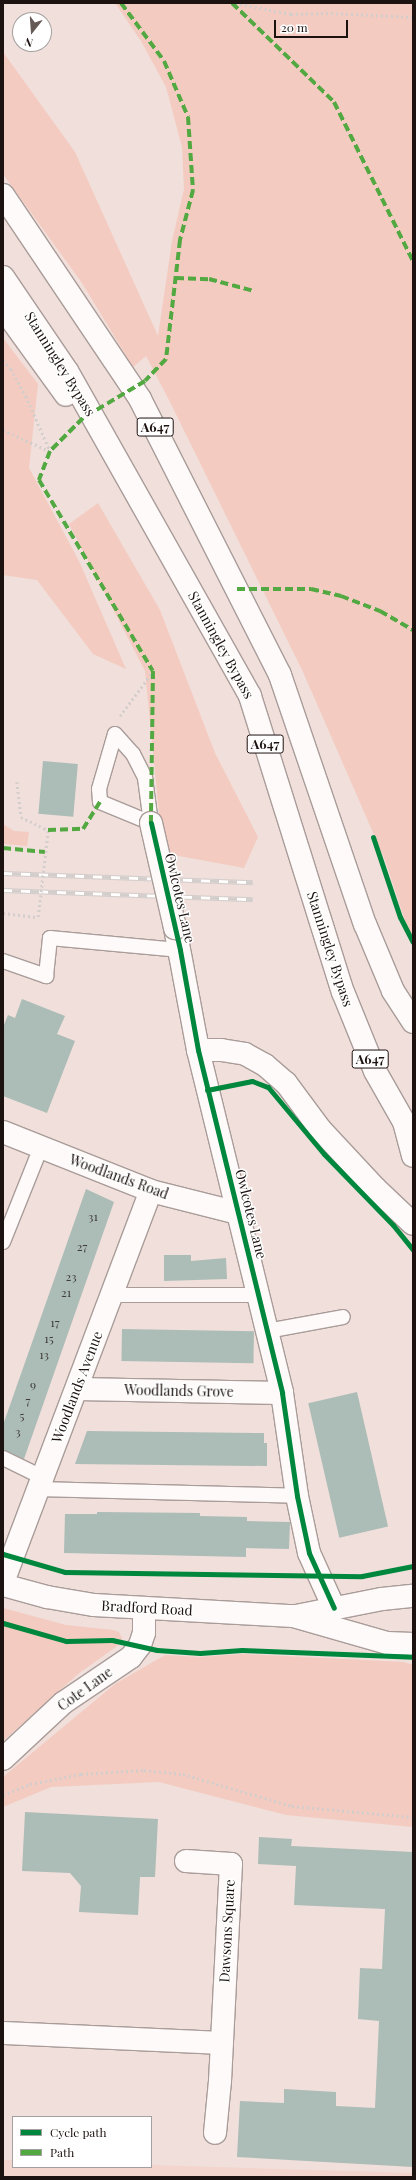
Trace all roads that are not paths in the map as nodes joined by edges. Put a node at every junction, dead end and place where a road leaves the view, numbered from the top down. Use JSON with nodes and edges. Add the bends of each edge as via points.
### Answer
{"nodes":[{"id":1,"x":3,"y":195,"type":"edge"},
{"id":2,"x":3,"y":277,"type":"edge"},
{"id":3,"x":3,"y":308,"type":"edge"},
{"id":4,"x":147,"y":513,"type":"junction"},
{"id":5,"x":151,"y":823,"type":"junction"},
{"id":6,"x":180,"y":950,"type":"junction"},
{"id":7,"x":3,"y":961,"type":"edge"},
{"id":8,"x":413,"y":1022,"type":"edge"},
{"id":9,"x":198,"y":1050,"type":"junction"},
{"id":10,"x":408,"y":1129,"type":"edge"},
{"id":11,"x":3,"y":1132,"type":"edge"},
{"id":12,"x":41,"y":1147,"type":"junction"},
{"id":13,"x":413,"y":1156,"type":"edge"},
{"id":14,"x":150,"y":1191,"type":"junction"},
{"id":15,"x":238,"y":1213,"type":"junction"},
{"id":16,"x":413,"y":1224,"type":"edge"},
{"id":17,"x":3,"y":1242,"type":"edge"},
{"id":18,"x":112,"y":1294,"type":"junction"},
{"id":19,"x":258,"y":1296,"type":"junction"},
{"id":20,"x":342,"y":1317,"type":"dead end"},
{"id":21,"x":267,"y":1331,"type":"junction"},
{"id":22,"x":77,"y":1388,"type":"junction"},
{"id":23,"x":282,"y":1393,"type":"junction"},
{"id":24,"x":3,"y":1458,"type":"edge"},
{"id":25,"x":40,"y":1483,"type":"junction"},
{"id":26,"x":296,"y":1496,"type":"junction"},
{"id":27,"x":3,"y":1584,"type":"edge"},
{"id":28,"x":413,"y":1596,"type":"edge"},
{"id":29,"x":144,"y":1608,"type":"junction"},
{"id":30,"x":334,"y":1608,"type":"junction"},
{"id":31,"x":293,"y":1616,"type":"junction"},
{"id":32,"x":413,"y":1644,"type":"edge"},
{"id":33,"x":3,"y":1758,"type":"edge"},
{"id":34,"x":186,"y":1861,"type":"dead end"},
{"id":35,"x":3,"y":2033,"type":"edge"},
{"id":36,"x":222,"y":2043,"type":"junction"},
{"id":37,"x":215,"y":2133,"type":"dead end"}],
"edges":[{"from":1,"to":8,"type":"main road","number":"A647","via":[[140,399],[280,675],[365,924],[393,991]]},
{"from":2,"to":4,"type":"main road","name":"Stanningley Bypass","number":"A647","via":[[67,370]]},
{"from":3,"to":4,"type":"main road","via":[[83,418]]},
{"from":4,"to":10,"type":"main road","name":"Stanningley Bypass","number":"A647","via":[[250,696],[343,992],[372,1064]]},
{"from":5,"to":5,"type":"lane","via":[[145,778],[133,754],[115,728],[99,789],[100,802]]},
{"from":5,"to":6,"type":"main road","name":"Owlcotes Lane","bridge":true},
{"from":6,"to":7,"type":"lane","via":[[50,938],[46,976]]},
{"from":6,"to":9,"type":"main road","name":"Owlcotes Lane"},
{"from":9,"to":15,"type":"main road","name":"Owlcotes Lane"},
{"from":9,"to":16,"type":"main road","via":[[245,1054],[265,1065],[286,1083],[320,1129]]},
{"from":10,"to":13,"type":"main road","name":"Stanningley Bypass","number":"A647"},
{"from":11,"to":12,"type":"main road","name":"Woodlands Road"},
{"from":12,"to":14,"type":"main road","name":"Woodlands Road"},
{"from":12,"to":17,"type":"lane"},
{"from":14,"to":15,"type":"main road","name":"Woodlands Road"},
{"from":14,"to":18,"type":"main road","name":"Woodlands Avenue"},
{"from":15,"to":19,"type":"main road","name":"Owlcotes Lane"},
{"from":18,"to":19,"type":"lane"},
{"from":18,"to":22,"type":"main road","name":"Woodlands Avenue"},
{"from":19,"to":21,"type":"main road","name":"Owlcotes Lane"},
{"from":20,"to":21,"type":"lane"},
{"from":21,"to":23,"type":"main road","name":"Owlcotes Lane"},
{"from":22,"to":23,"type":"main road","name":"Woodlands Grove"},
{"from":22,"to":25,"type":"main road","name":"Woodlands Avenue"},
{"from":23,"to":26,"type":"main road","name":"Owlcotes Lane"},
{"from":24,"to":25,"type":"lane"},
{"from":25,"to":26,"type":"lane"},
{"from":25,"to":27,"type":"main road","name":"Woodlands Avenue"},
{"from":26,"to":30,"type":"main road","name":"Owlcotes Lane","via":[[309,1553]]},
{"from":27,"to":29,"type":"main road","name":"Bradford Road","via":[[47,1597],[94,1605]]},
{"from":28,"to":30,"type":"main road","name":"Bradford Road"},
{"from":29,"to":31,"type":"main road","name":"Bradford Road"},
{"from":29,"to":33,"type":"main road","name":"Cote Lane","via":[[144,1634],[140,1645],[131,1656],[63,1703]]},
{"from":30,"to":31,"type":"main road","name":"Bradford Road"},
{"from":31,"to":32,"type":"main road","name":"Bradford Road","via":[[387,1643]]},
{"from":34,"to":36,"type":"main road","name":"Dawsons Square","via":[[231,1864]]},
{"from":35,"to":36,"type":"main road"},
{"from":36,"to":37,"type":"main road","name":"Dawsons Square"}]}
